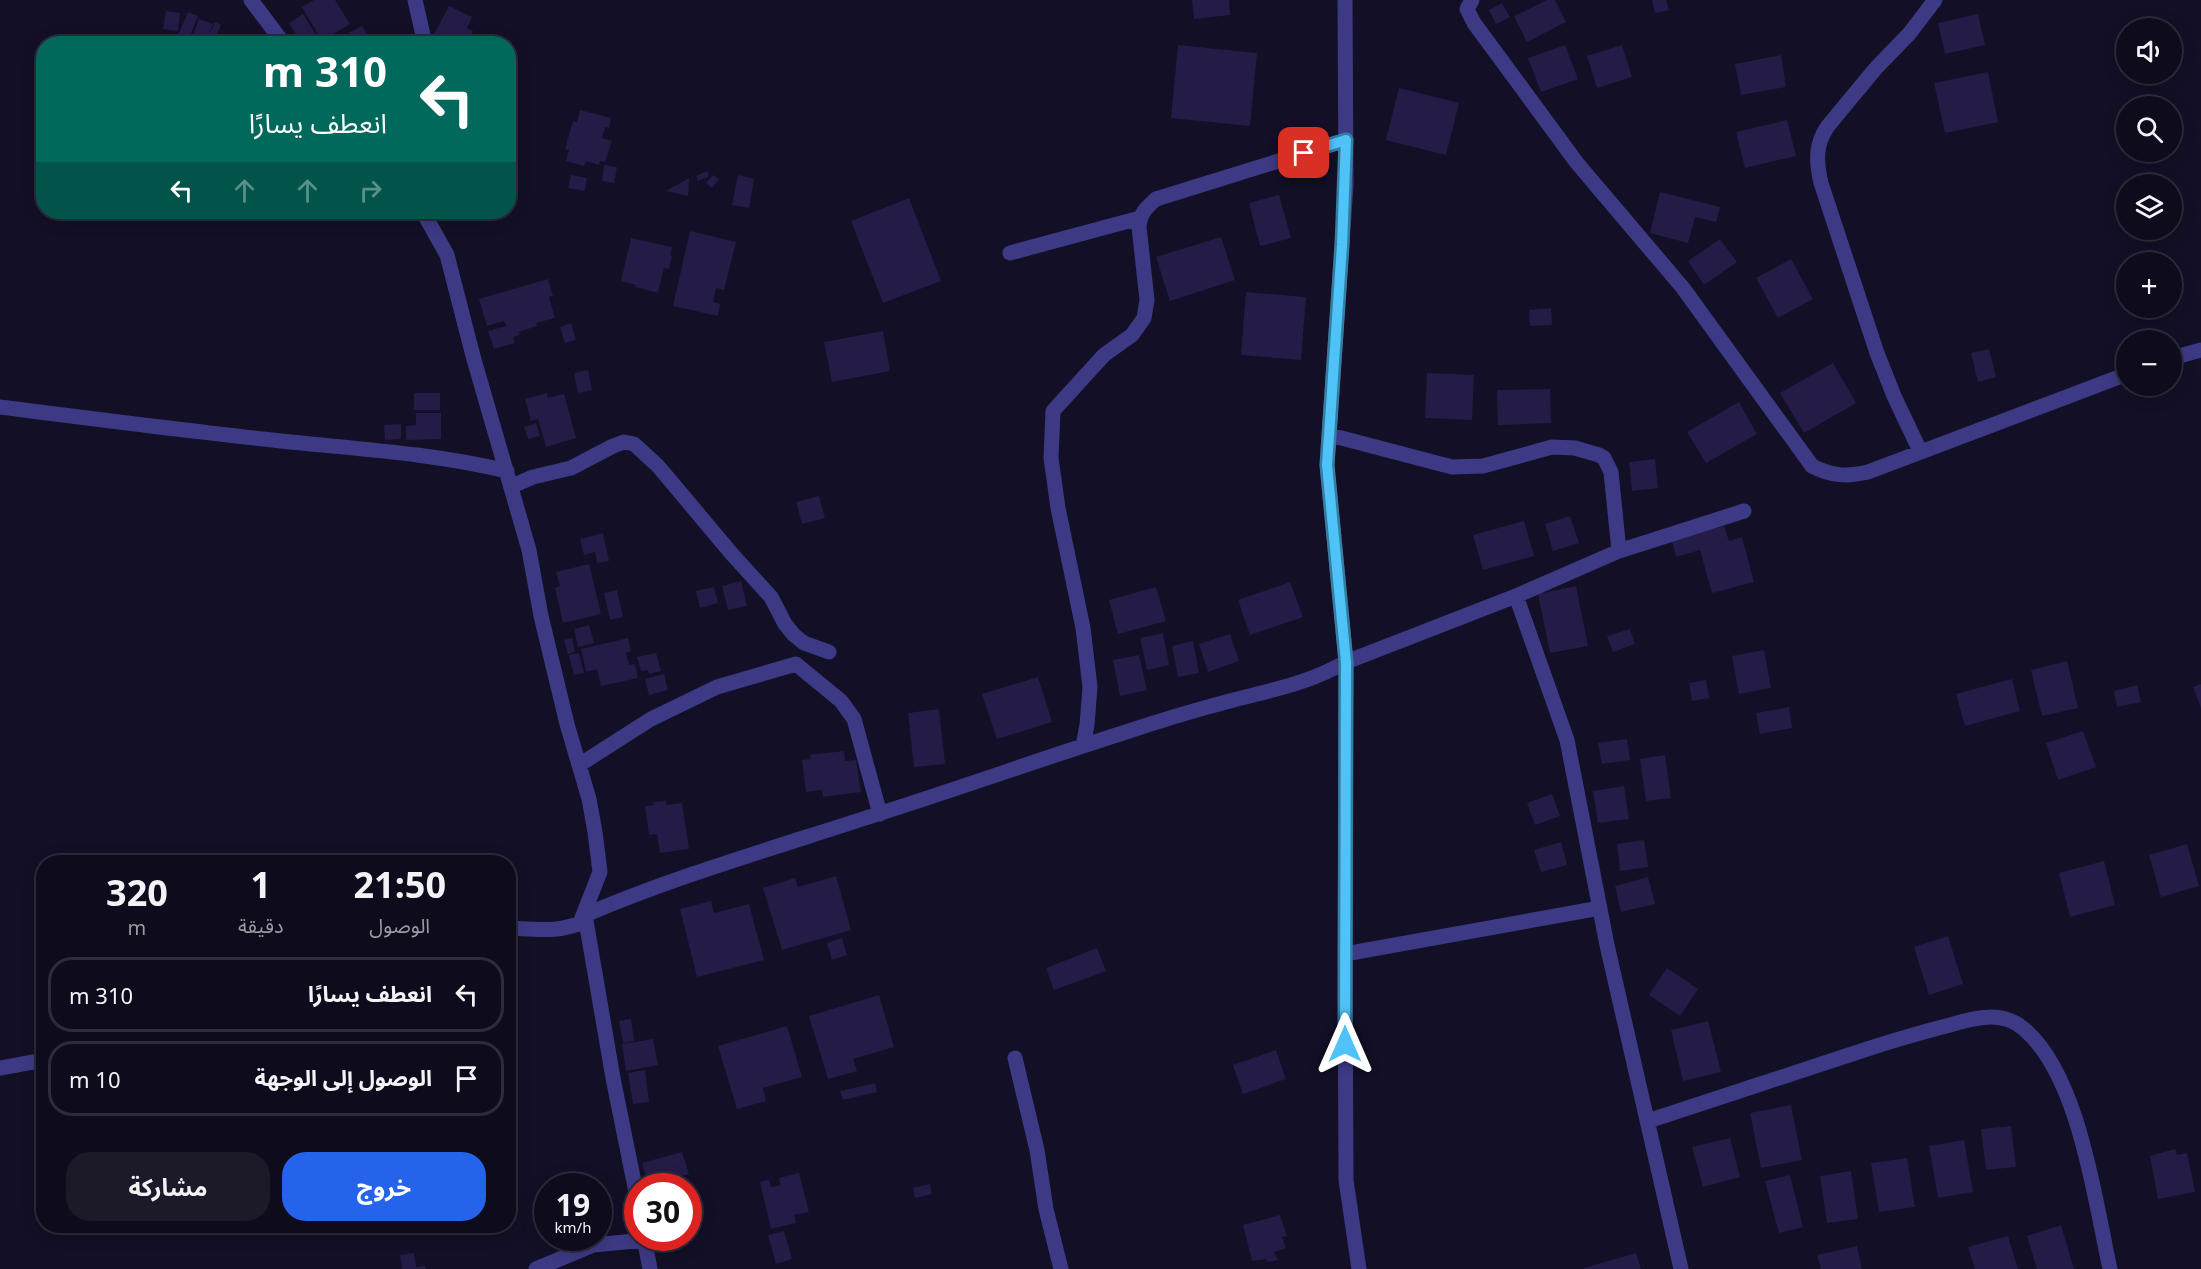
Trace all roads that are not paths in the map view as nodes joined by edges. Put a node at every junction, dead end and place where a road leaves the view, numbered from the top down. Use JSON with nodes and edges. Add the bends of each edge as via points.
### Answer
{"nodes":[{"id":1,"x":251,"y":0,"type":"edge"},
{"id":2,"x":415,"y":0,"type":"edge"},
{"id":3,"x":1345,"y":0,"type":"edge"},
{"id":4,"x":1472,"y":0,"type":"edge"},
{"id":5,"x":1935,"y":0,"type":"edge"},
{"id":6,"x":278,"y":36,"type":"edge"},
{"id":7,"x":423,"y":36,"type":"edge"},
{"id":8,"x":1346,"y":140,"type":"junction"},
{"id":9,"x":1140,"y":218,"type":"junction"},
{"id":10,"x":427,"y":219,"type":"edge"},
{"id":11,"x":1010,"y":253,"type":"dead end"},
{"id":12,"x":2201,"y":350,"type":"edge"},
{"id":13,"x":2182,"y":355,"type":"edge"},
{"id":14,"x":2116,"y":378,"type":"edge"},
{"id":15,"x":0,"y":407,"type":"edge"},
{"id":16,"x":1329,"y":435,"type":"junction"},
{"id":17,"x":1920,"y":451,"type":"junction"},
{"id":18,"x":507,"y":471,"type":"junction"},
{"id":19,"x":512,"y":486,"type":"junction"},
{"id":20,"x":1743,"y":511,"type":"dead end"},
{"id":21,"x":1618,"y":551,"type":"junction"},
{"id":22,"x":1516,"y":596,"type":"junction"},
{"id":23,"x":829,"y":652,"type":"dead end"},
{"id":24,"x":1346,"y":662,"type":"junction"},
{"id":25,"x":1083,"y":746,"type":"junction"},
{"id":26,"x":579,"y":765,"type":"junction"},
{"id":27,"x":880,"y":814,"type":"junction"},
{"id":28,"x":1600,"y":908,"type":"junction"},
{"id":29,"x":585,"y":915,"type":"junction"},
{"id":30,"x":516,"y":929,"type":"edge"},
{"id":31,"x":1345,"y":954,"type":"junction"},
{"id":32,"x":1015,"y":1058,"type":"dead end"},
{"id":33,"x":36,"y":1061,"type":"edge"},
{"id":34,"x":0,"y":1068,"type":"edge"},
{"id":35,"x":1648,"y":1121,"type":"junction"},
{"id":36,"x":632,"y":1173,"type":"edge"},
{"id":37,"x":624,"y":1241,"type":"edge"},
{"id":38,"x":647,"y":1251,"type":"edge"},
{"id":39,"x":536,"y":1269,"type":"edge"},
{"id":40,"x":650,"y":1269,"type":"edge"},
{"id":41,"x":1061,"y":1269,"type":"edge"},
{"id":42,"x":1359,"y":1269,"type":"edge"},
{"id":43,"x":1682,"y":1269,"type":"edge"},
{"id":44,"x":2110,"y":1269,"type":"edge"}],
"edges":[{"from":1,"to":6,"type":"street"},
{"from":2,"to":7,"type":"street"},
{"from":3,"to":8,"type":"street"},
{"from":4,"to":17,"type":"street","via":[[1467,9],[1474,23],[1577,163],[1683,288],[1807,461],[1827,472],[1850,476]]},
{"from":5,"to":17,"type":"street","via":[[1822,134],[1817,159],[1821,183],[1877,353]]},
{"from":8,"to":9,"type":"street","via":[[1156,199]]},
{"from":8,"to":16,"type":"street"},
{"from":9,"to":11,"type":"street"},
{"from":9,"to":25,"type":"street","via":[[1147,300],[1144,318],[1132,335],[1104,355],[1053,411],[1051,458],[1083,628],[1090,687]]},
{"from":10,"to":18,"type":"street","via":[[447,255]]},
{"from":12,"to":13,"type":"street"},
{"from":14,"to":17,"type":"street"},
{"from":15,"to":18,"type":"street","via":[[413,453]]},
{"from":16,"to":21,"type":"street","via":[[1452,467],[1483,466],[1552,447],[1599,455],[1611,472]]},
{"from":16,"to":24,"type":"street","via":[[1327,465]]},
{"from":18,"to":19,"type":"street"},
{"from":19,"to":23,"type":"street","via":[[578,465],[624,442],[634,444],[771,597],[794,635]]},
{"from":19,"to":26,"type":"street"},
{"from":20,"to":21,"type":"street"},
{"from":21,"to":22,"type":"street"},
{"from":22,"to":24,"type":"street"},
{"from":22,"to":28,"type":"street","via":[[1567,740]]},
{"from":24,"to":25,"type":"street","via":[[1290,687],[1224,702]]},
{"from":24,"to":31,"type":"street"},
{"from":25,"to":27,"type":"street"},
{"from":26,"to":27,"type":"street","via":[[651,719],[717,687],[796,664],[841,701],[855,719]]},
{"from":26,"to":29,"type":"street","via":[[600,872]]},
{"from":27,"to":29,"type":"street","via":[[643,890]]},
{"from":28,"to":31,"type":"street"},
{"from":28,"to":35,"type":"street"},
{"from":29,"to":30,"type":"street","via":[[580,923],[566,929]]},
{"from":29,"to":36,"type":"street"},
{"from":31,"to":42,"type":"street","via":[[1346,1180]]},
{"from":32,"to":41,"type":"street"},
{"from":33,"to":34,"type":"street"},
{"from":35,"to":43,"type":"street"},
{"from":35,"to":44,"type":"street","via":[[1905,1037],[1972,1019],[2004,1019],[2024,1029],[2036,1041],[2066,1092],[2079,1129]]},
{"from":37,"to":39,"type":"street","via":[[593,1245]]},
{"from":38,"to":40,"type":"street"}]}
